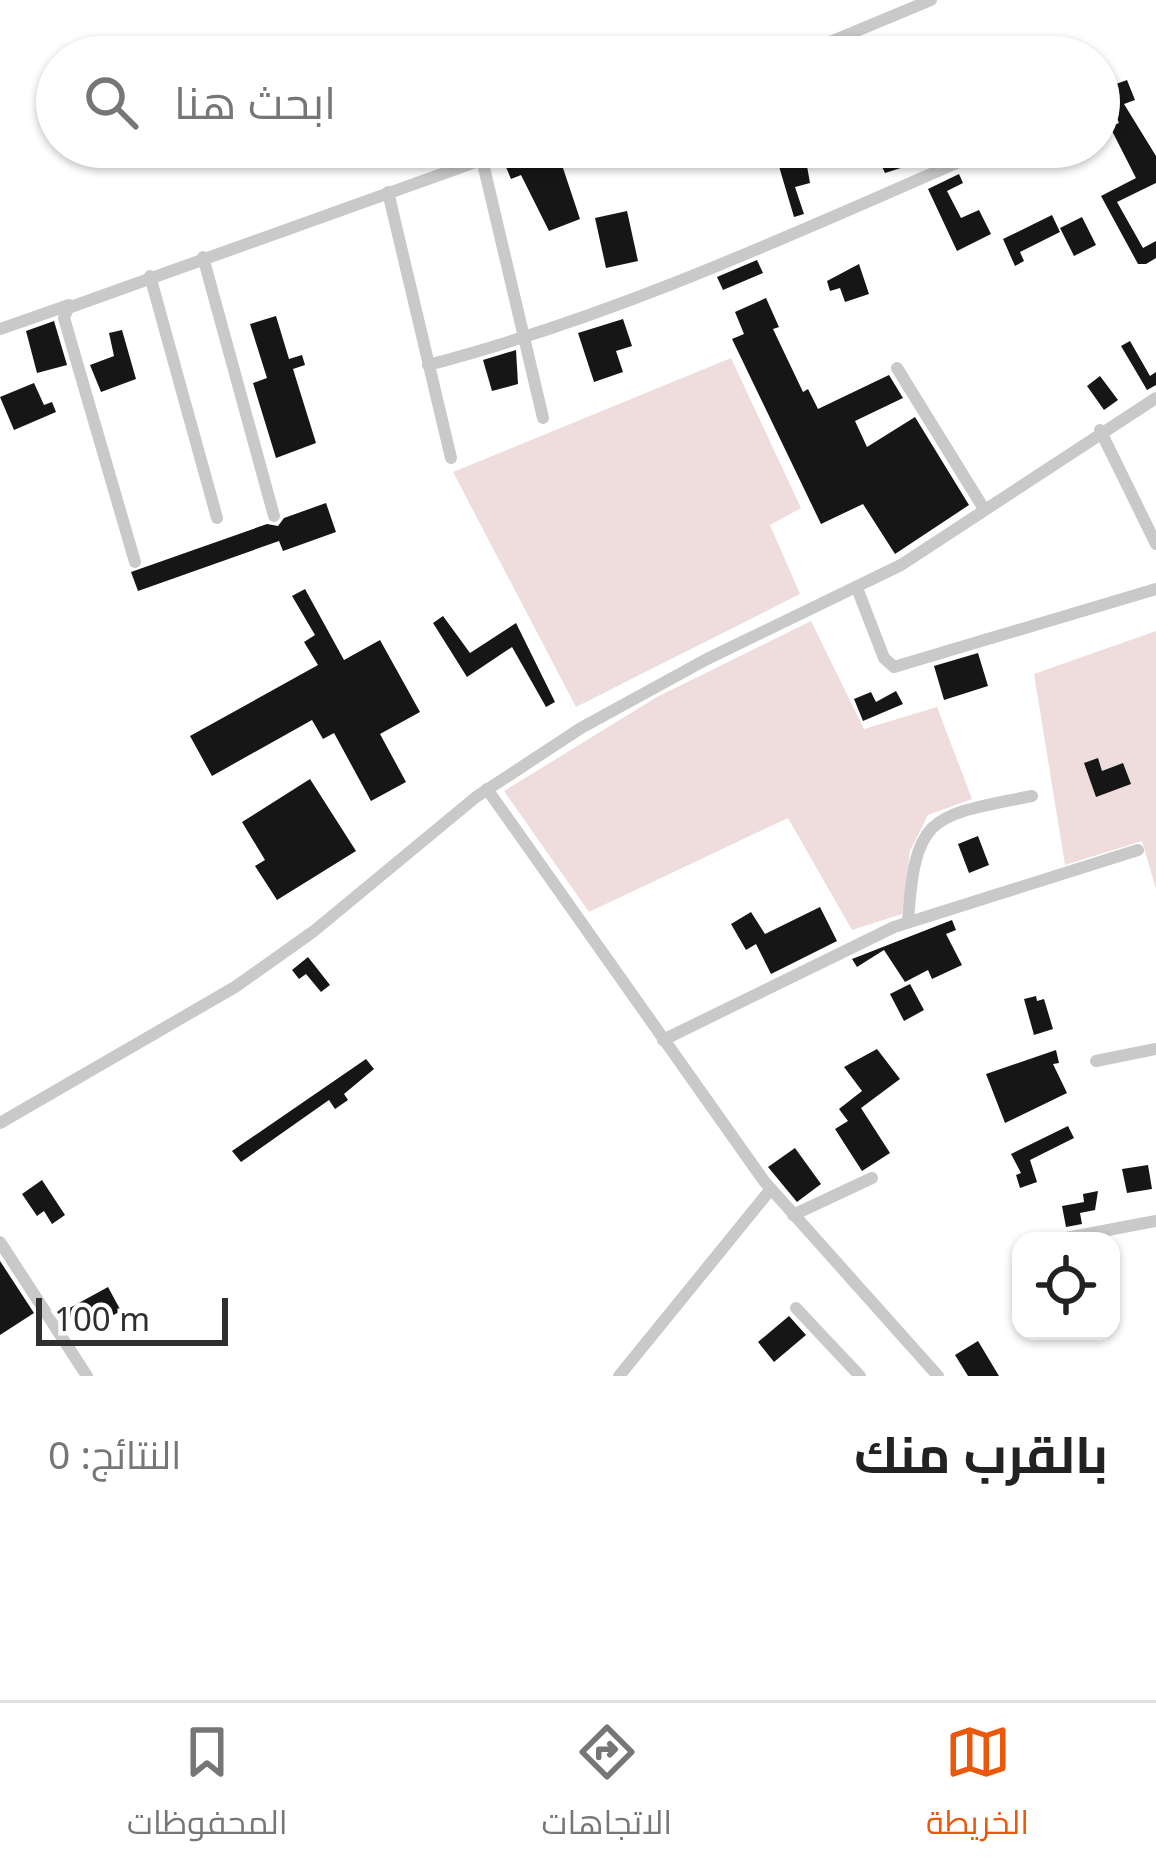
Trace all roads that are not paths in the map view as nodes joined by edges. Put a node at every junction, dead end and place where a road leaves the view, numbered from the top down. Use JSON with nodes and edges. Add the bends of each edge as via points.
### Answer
{"nodes":[{"id":1,"x":931,"y":0,"type":"edge"},
{"id":2,"x":844,"y":36,"type":"edge"},
{"id":3,"x":456,"y":168,"type":"edge"},
{"id":4,"x":484,"y":168,"type":"edge"},
{"id":5,"x":944,"y":168,"type":"edge"},
{"id":6,"x":388,"y":192,"type":"junction"},
{"id":7,"x":203,"y":257,"type":"junction"},
{"id":8,"x":150,"y":276,"type":"junction"},
{"id":9,"x":76,"y":302,"type":"junction"},
{"id":10,"x":0,"y":329,"type":"edge"},
{"id":11,"x":525,"y":340,"type":"junction"},
{"id":12,"x":428,"y":364,"type":"junction"},
{"id":13,"x":897,"y":368,"type":"dead end"},
{"id":14,"x":1156,"y":398,"type":"edge"},
{"id":15,"x":543,"y":418,"type":"dead end"},
{"id":16,"x":1100,"y":430,"type":"junction"},
{"id":17,"x":451,"y":458,"type":"dead end"},
{"id":18,"x":983,"y":509,"type":"junction"},
{"id":19,"x":274,"y":516,"type":"dead end"},
{"id":20,"x":217,"y":518,"type":"dead end"},
{"id":21,"x":1156,"y":544,"type":"edge"},
{"id":22,"x":135,"y":562,"type":"dead end"},
{"id":23,"x":857,"y":588,"type":"junction"},
{"id":24,"x":1156,"y":589,"type":"edge"},
{"id":25,"x":488,"y":789,"type":"junction"},
{"id":26,"x":1032,"y":796,"type":"dead end"},
{"id":27,"x":1138,"y":850,"type":"dead end"},
{"id":28,"x":908,"y":922,"type":"junction"},
{"id":29,"x":663,"y":1040,"type":"junction"},
{"id":30,"x":1156,"y":1049,"type":"edge"},
{"id":31,"x":1096,"y":1061,"type":"dead end"},
{"id":32,"x":0,"y":1124,"type":"edge"},
{"id":33,"x":872,"y":1178,"type":"dead end"},
{"id":34,"x":771,"y":1189,"type":"junction"},
{"id":35,"x":794,"y":1215,"type":"junction"},
{"id":36,"x":1156,"y":1221,"type":"edge"},
{"id":37,"x":1098,"y":1232,"type":"edge"},
{"id":38,"x":1,"y":1245,"type":"edge"},
{"id":39,"x":796,"y":1308,"type":"dead end"},
{"id":40,"x":87,"y":1376,"type":"edge"},
{"id":41,"x":619,"y":1376,"type":"edge"},
{"id":42,"x":860,"y":1376,"type":"edge"},
{"id":43,"x":938,"y":1376,"type":"edge"}],
"edges":[{"from":1,"to":2,"type":"street"},
{"from":3,"to":6,"type":"street"},
{"from":4,"to":11,"type":"street"},
{"from":5,"to":11,"type":"street"},
{"from":6,"to":7,"type":"street"},
{"from":6,"to":12,"type":"street"},
{"from":7,"to":8,"type":"street"},
{"from":7,"to":19,"type":"street"},
{"from":8,"to":9,"type":"street"},
{"from":8,"to":20,"type":"street"},
{"from":9,"to":10,"type":"street"},
{"from":9,"to":22,"type":"street","via":[[64,318]]},
{"from":11,"to":12,"type":"street"},
{"from":11,"to":15,"type":"street"},
{"from":12,"to":17,"type":"street"},
{"from":13,"to":18,"type":"street"},
{"from":14,"to":16,"type":"street"},
{"from":16,"to":18,"type":"street"},
{"from":16,"to":21,"type":"street"},
{"from":18,"to":23,"type":"street"},
{"from":23,"to":24,"type":"street","via":[[894,667]]},
{"from":23,"to":25,"type":"street","via":[[580,728]]},
{"from":25,"to":29,"type":"street"},
{"from":25,"to":32,"type":"street","via":[[255,974]]},
{"from":26,"to":28,"type":"street","via":[[926,829]]},
{"from":27,"to":28,"type":"street"},
{"from":28,"to":29,"type":"street"},
{"from":29,"to":34,"type":"street"},
{"from":30,"to":31,"type":"street"},
{"from":33,"to":35,"type":"street"},
{"from":34,"to":35,"type":"street"},
{"from":34,"to":41,"type":"street"},
{"from":35,"to":43,"type":"street"},
{"from":36,"to":37,"type":"street"},
{"from":38,"to":40,"type":"street"},
{"from":39,"to":42,"type":"street"}]}
